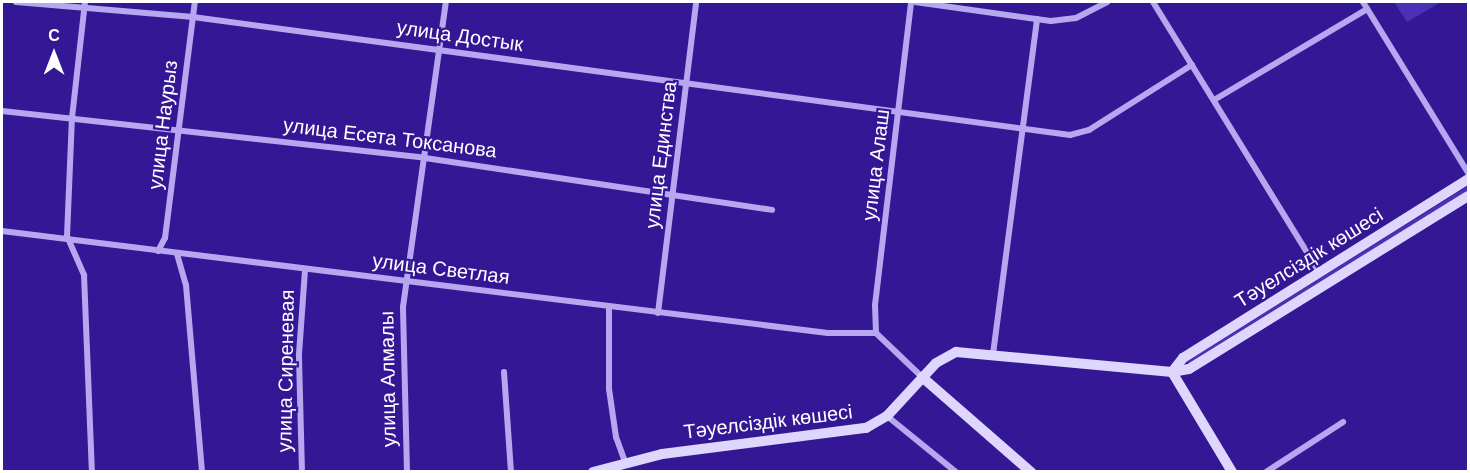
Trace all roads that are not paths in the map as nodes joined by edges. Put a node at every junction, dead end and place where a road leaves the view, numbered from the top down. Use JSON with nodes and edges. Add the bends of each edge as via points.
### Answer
{"nodes":[{"id":1,"x":16,"y":2,"type":"edge"},
{"id":2,"x":195,"y":2,"type":"edge"},
{"id":3,"x":446,"y":2,"type":"edge"},
{"id":4,"x":696,"y":2,"type":"edge"},
{"id":5,"x":913,"y":2,"type":"edge"},
{"id":6,"x":1107,"y":2,"type":"edge"},
{"id":7,"x":1153,"y":2,"type":"edge"},
{"id":8,"x":1363,"y":2,"type":"edge"},
{"id":9,"x":85,"y":4,"type":"edge"},
{"id":10,"x":1368,"y":9,"type":"junction"},
{"id":11,"x":193,"y":17,"type":"junction"},
{"id":12,"x":1037,"y":19,"type":"junction"},
{"id":13,"x":440,"y":50,"type":"junction"},
{"id":14,"x":1192,"y":65,"type":"junction"},
{"id":15,"x":686,"y":83,"type":"junction"},
{"id":16,"x":1214,"y":100,"type":"junction"},
{"id":17,"x":2,"y":111,"type":"edge"},
{"id":18,"x":899,"y":111,"type":"junction"},
{"id":19,"x":72,"y":117,"type":"junction"},
{"id":20,"x":180,"y":128,"type":"junction"},
{"id":21,"x":1023,"y":130,"type":"junction"},
{"id":22,"x":425,"y":158,"type":"junction"},
{"id":23,"x":1468,"y":173,"type":"edge"},
{"id":24,"x":1468,"y":179,"type":"edge"},
{"id":25,"x":1468,"y":196,"type":"edge"},
{"id":26,"x":673,"y":197,"type":"junction"},
{"id":27,"x":772,"y":210,"type":"dead end"},
{"id":28,"x":2,"y":231,"type":"edge"},
{"id":29,"x":67,"y":236,"type":"junction"},
{"id":30,"x":158,"y":251,"type":"junction"},
{"id":31,"x":177,"y":254,"type":"junction"},
{"id":32,"x":305,"y":271,"type":"junction"},
{"id":33,"x":1320,"y":273,"type":"junction"},
{"id":34,"x":405,"y":280,"type":"junction"},
{"id":35,"x":609,"y":307,"type":"junction"},
{"id":36,"x":658,"y":313,"type":"junction"},
{"id":37,"x":876,"y":333,"type":"junction"},
{"id":38,"x":993,"y":354,"type":"junction"},
{"id":39,"x":504,"y":372,"type":"dead end"},
{"id":40,"x":1172,"y":372,"type":"junction"},
{"id":41,"x":922,"y":377,"type":"junction"},
{"id":42,"x":887,"y":416,"type":"junction"},
{"id":43,"x":1343,"y":422,"type":"dead end"},
{"id":44,"x":628,"y":467,"type":"edge"},
{"id":45,"x":92,"y":471,"type":"edge"},
{"id":46,"x":202,"y":471,"type":"edge"},
{"id":47,"x":302,"y":471,"type":"edge"},
{"id":48,"x":407,"y":471,"type":"edge"},
{"id":49,"x":511,"y":471,"type":"edge"},
{"id":50,"x":593,"y":471,"type":"edge"},
{"id":51,"x":956,"y":471,"type":"edge"},
{"id":52,"x":1031,"y":471,"type":"edge"},
{"id":53,"x":1232,"y":471,"type":"edge"},
{"id":54,"x":1266,"y":471,"type":"edge"}],
"edges":[{"from":1,"to":9,"type":"street","name":"улица Достык"},
{"from":2,"to":11,"type":"street","name":"улица Наурыз"},
{"from":3,"to":13,"type":"street","name":"улица Алмалы"},
{"from":4,"to":15,"type":"street","name":"улица Единства"},
{"from":5,"to":12,"type":"street"},
{"from":5,"to":18,"type":"street","name":"улица Алаш"},
{"from":6,"to":12,"type":"street","via":[[1076,18]]},
{"from":7,"to":14,"type":"street"},
{"from":8,"to":10,"type":"street"},
{"from":9,"to":11,"type":"street","name":"улица Достык"},
{"from":9,"to":19,"type":"street"},
{"from":10,"to":16,"type":"street"},
{"from":10,"to":23,"type":"street"},
{"from":11,"to":13,"type":"street","name":"улица Достык"},
{"from":11,"to":20,"type":"street","name":"улица Наурыз"},
{"from":12,"to":21,"type":"street"},
{"from":13,"to":15,"type":"street","name":"улица Достык"},
{"from":13,"to":22,"type":"street","name":"улица Алмалы"},
{"from":14,"to":16,"type":"street"},
{"from":14,"to":21,"type":"street","name":"улица Достык","via":[[1089,130],[1070,135]]},
{"from":15,"to":18,"type":"street","name":"улица Достык"},
{"from":15,"to":26,"type":"street","name":"улица Единства"},
{"from":16,"to":33,"type":"street"},
{"from":17,"to":19,"type":"street","name":"улица Есета Токсанова"},
{"from":18,"to":21,"type":"street","name":"улица Достык"},
{"from":18,"to":37,"type":"street","name":"улица Алаш","via":[[875,305]]},
{"from":19,"to":20,"type":"street","name":"улица Есета Токсанова"},
{"from":19,"to":29,"type":"street"},
{"from":20,"to":22,"type":"street","name":"улица Есета Токсанова"},
{"from":20,"to":30,"type":"street","name":"улица Наурыз","via":[[165,238]]},
{"from":21,"to":38,"type":"street"},
{"from":22,"to":26,"type":"street","name":"улица Есета Токсанова","via":[[655,189]]},
{"from":22,"to":34,"type":"street","name":"улица Алмалы"},
{"from":24,"to":33,"type":"main road","name":"Тәуелсіздік көшесі"},
{"from":25,"to":40,"type":"main road","name":"Тәуелсіздік көшесі","via":[[1190,369]]},
{"from":26,"to":27,"type":"street","name":"улица Есета Токсанова"},
{"from":26,"to":36,"type":"street","name":"улица Единства"},
{"from":28,"to":29,"type":"street","name":"улица Светлая"},
{"from":29,"to":30,"type":"street","name":"улица Светлая"},
{"from":29,"to":45,"type":"street","via":[[84,275]]},
{"from":30,"to":31,"type":"street","name":"улица Светлая"},
{"from":31,"to":32,"type":"street","name":"улица Светлая"},
{"from":31,"to":46,"type":"street","via":[[186,285]]},
{"from":32,"to":34,"type":"street","name":"улица Светлая"},
{"from":32,"to":47,"type":"street","name":"улица Сиреневая","via":[[299,354]]},
{"from":33,"to":40,"type":"main road","name":"Тәуелсіздік көшесі","via":[[1184,358]]},
{"from":34,"to":35,"type":"street","name":"улица Светлая"},
{"from":34,"to":48,"type":"street","name":"улица Алмалы","via":[[401,357]]},
{"from":35,"to":36,"type":"street","name":"улица Светлая"},
{"from":35,"to":44,"type":"street","via":[[609,388],[616,437]]},
{"from":36,"to":37,"type":"street","name":"улица Светлая","via":[[828,333]]},
{"from":37,"to":41,"type":"street"},
{"from":38,"to":40,"type":"main road","name":"Тәуелсіздік көшесі"},
{"from":38,"to":41,"type":"main road","name":"Тәуелсіздік көшесі","via":[[956,352]]},
{"from":39,"to":49,"type":"street"},
{"from":40,"to":53,"type":"main road"},
{"from":41,"to":42,"type":"main road","name":"Тәуелсіздік көшесі"},
{"from":41,"to":52,"type":"main road"},
{"from":42,"to":44,"type":"main road","name":"Тәуелсіздік көшесі","via":[[854,430],[799,433]]},
{"from":42,"to":51,"type":"street"},
{"from":43,"to":54,"type":"street"},
{"from":44,"to":50,"type":"main road","name":"Тәуелсіздік көшесі"}]}
